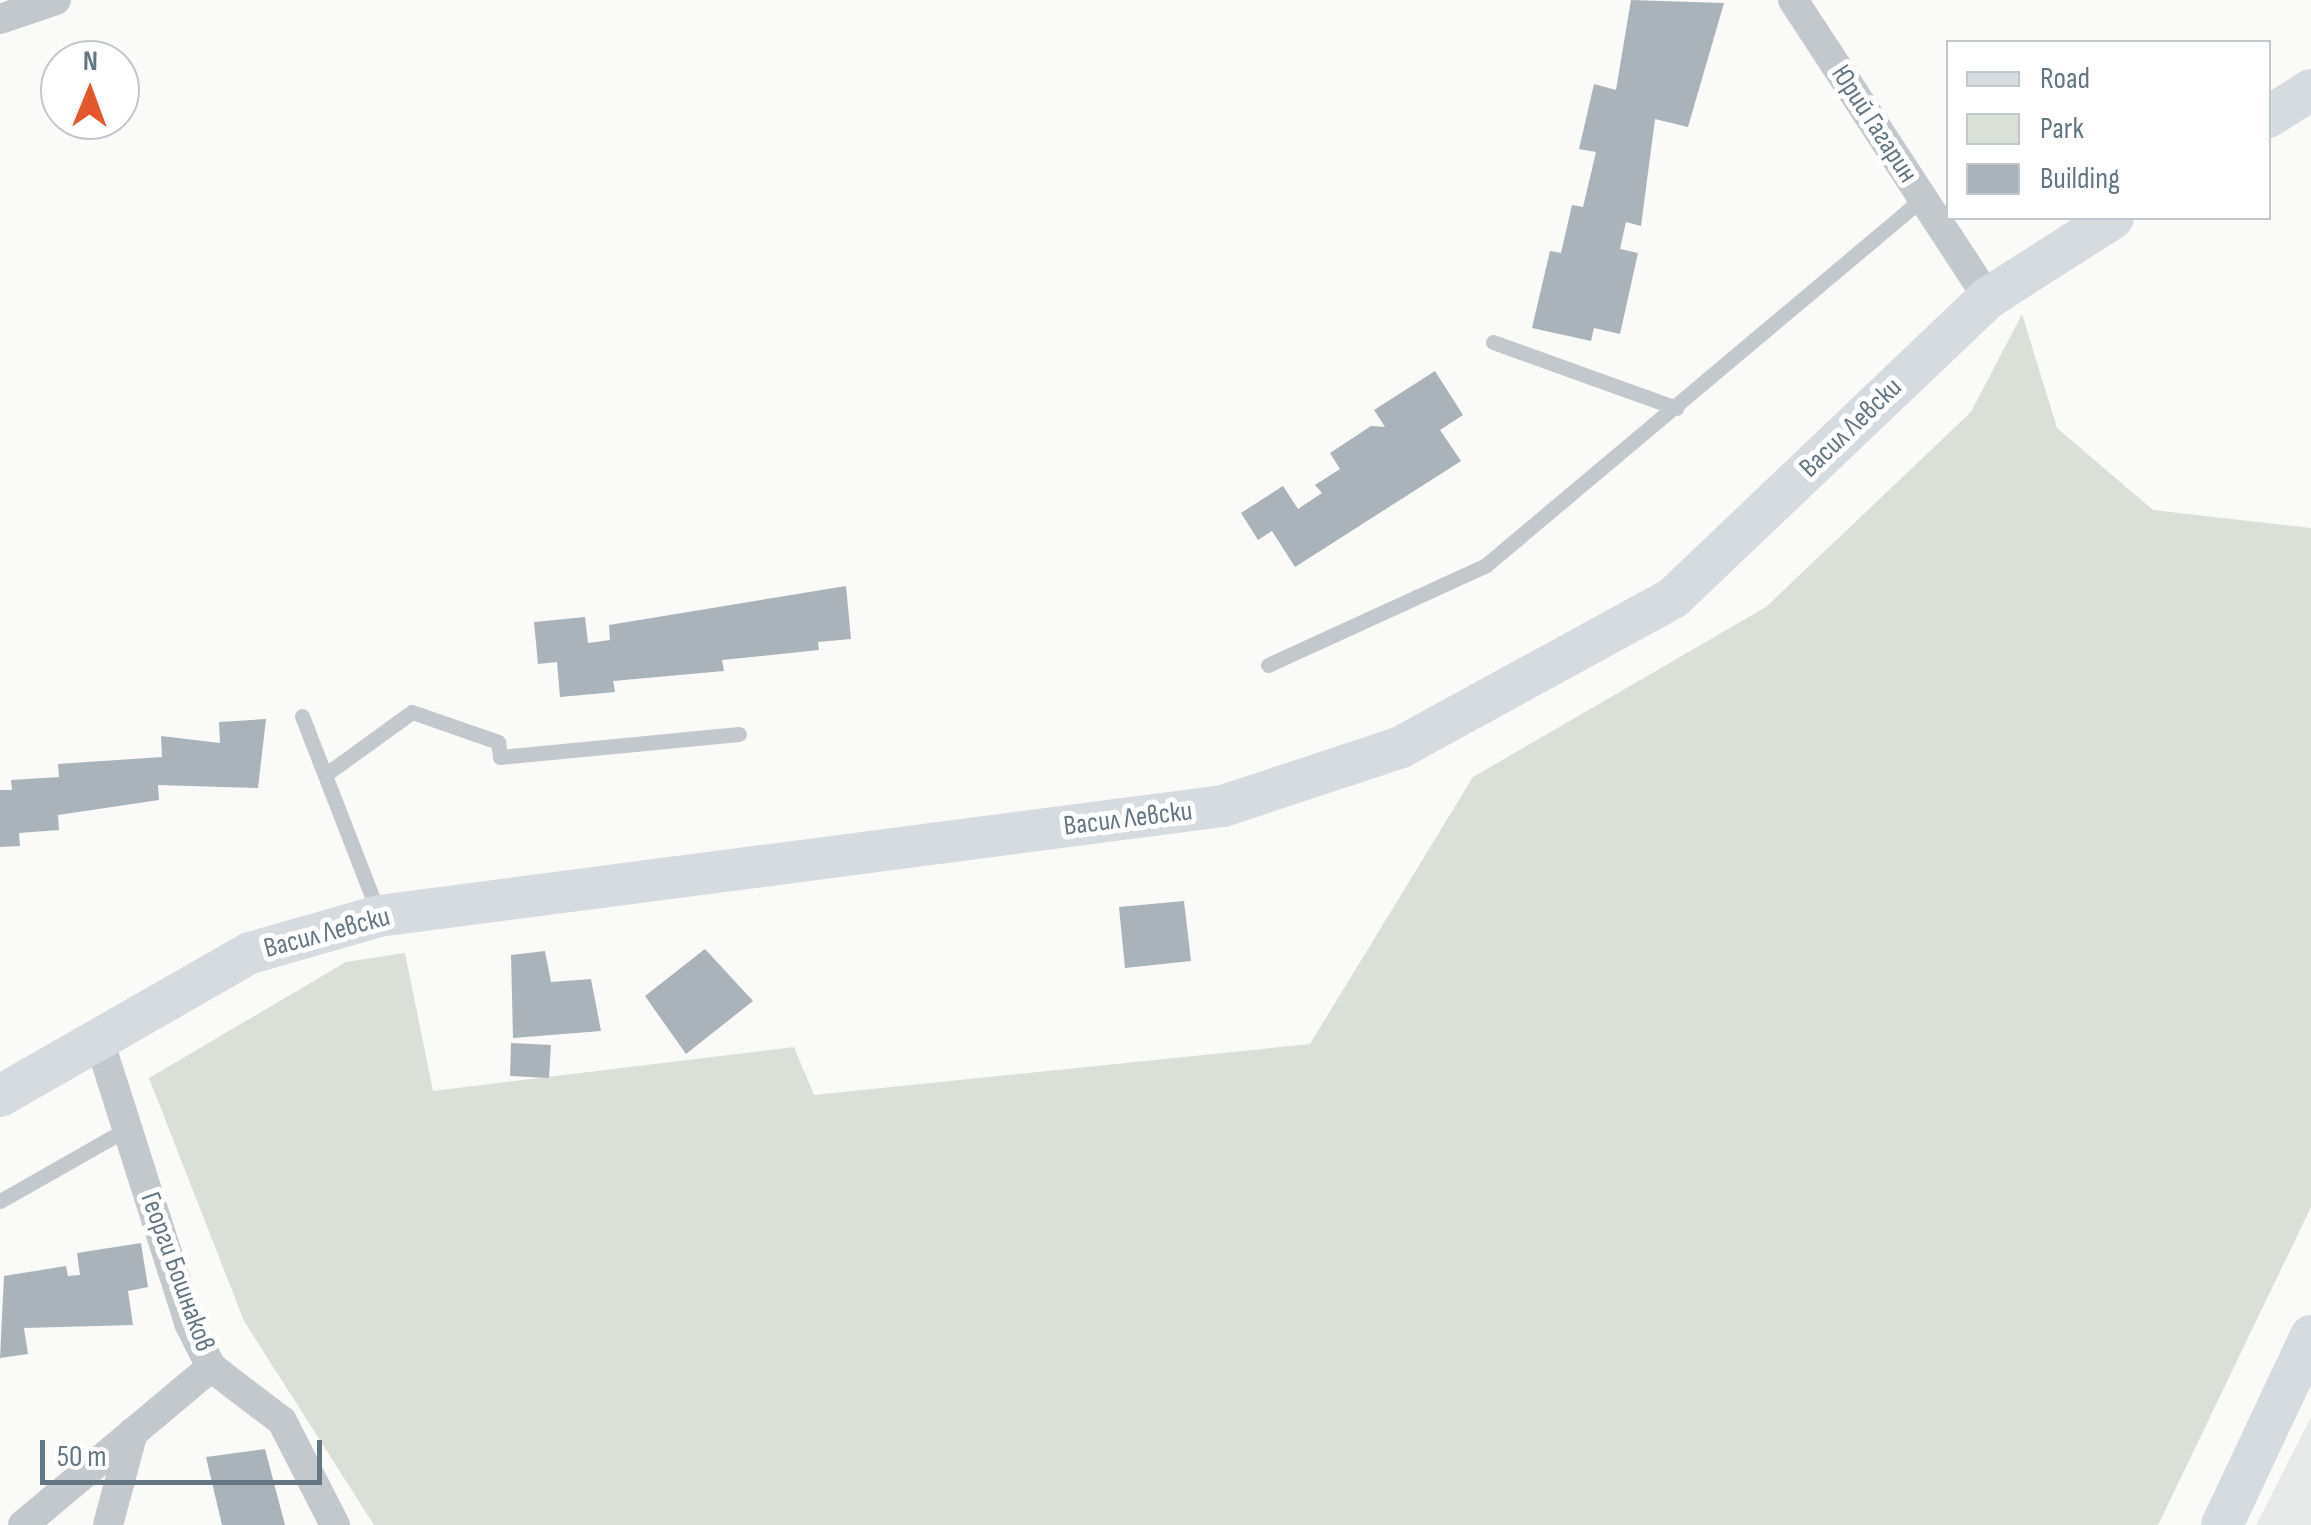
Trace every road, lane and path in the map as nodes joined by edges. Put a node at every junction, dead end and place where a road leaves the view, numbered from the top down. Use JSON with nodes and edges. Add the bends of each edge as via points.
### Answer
{"nodes":[{"id":1,"x":56,"y":0,"type":"edge"},
{"id":2,"x":1793,"y":0,"type":"edge"},
{"id":3,"x":0,"y":19,"type":"edge"},
{"id":4,"x":2311,"y":90,"type":"edge"},
{"id":5,"x":2271,"y":115,"type":"edge"},
{"id":6,"x":1923,"y":198,"type":"junction"},
{"id":7,"x":2110,"y":220,"type":"edge"},
{"id":8,"x":1988,"y":298,"type":"junction"},
{"id":9,"x":1492,"y":342,"type":"dead end"},
{"id":10,"x":1676,"y":408,"type":"junction"},
{"id":11,"x":1268,"y":665,"type":"dead end"},
{"id":12,"x":302,"y":716,"type":"dead end"},
{"id":13,"x":738,"y":734,"type":"dead end"},
{"id":14,"x":328,"y":772,"type":"junction"},
{"id":15,"x":379,"y":916,"type":"junction"},
{"id":16,"x":98,"y":1037,"type":"junction"},
{"id":17,"x":0,"y":1096,"type":"edge"},
{"id":18,"x":128,"y":1129,"type":"junction"},
{"id":19,"x":0,"y":1201,"type":"edge"},
{"id":20,"x":2306,"y":1366,"type":"edge"},
{"id":21,"x":211,"y":1367,"type":"junction"},
{"id":22,"x":133,"y":1432,"type":"junction"},
{"id":23,"x":23,"y":1525,"type":"edge"},
{"id":24,"x":108,"y":1525,"type":"edge"},
{"id":25,"x":335,"y":1525,"type":"edge"},
{"id":26,"x":2222,"y":1525,"type":"edge"}],
"edges":[{"from":1,"to":3,"type":"street"},
{"from":2,"to":6,"type":"street","name":"Юрий Гагарин"},
{"from":4,"to":5,"type":"street"},
{"from":6,"to":8,"type":"street","name":"Юрий Гагарин"},
{"from":6,"to":10,"type":"lane"},
{"from":7,"to":8,"type":"street","name":"Васил Левски"},
{"from":8,"to":15,"type":"street","name":"Васил Левски","via":[[1673,598],[1401,746],[1223,806]]},
{"from":9,"to":10,"type":"lane"},
{"from":10,"to":11,"type":"lane","via":[[1486,565]]},
{"from":12,"to":14,"type":"lane"},
{"from":13,"to":14,"type":"lane","via":[[500,757],[498,742],[412,712]]},
{"from":14,"to":15,"type":"lane"},
{"from":15,"to":16,"type":"street","name":"Васил Левски","via":[[250,953]]},
{"from":16,"to":17,"type":"street","name":"Васил Левски"},
{"from":16,"to":18,"type":"street","name":"Георги Бошнаков"},
{"from":18,"to":19,"type":"lane"},
{"from":18,"to":21,"type":"street","name":"Георги Бошнаков"},
{"from":20,"to":26,"type":"street"},
{"from":21,"to":22,"type":"street"},
{"from":21,"to":25,"type":"street","name":"Георги Бошнаков","via":[[282,1422]]},
{"from":22,"to":23,"type":"street"},
{"from":22,"to":24,"type":"street"}]}
